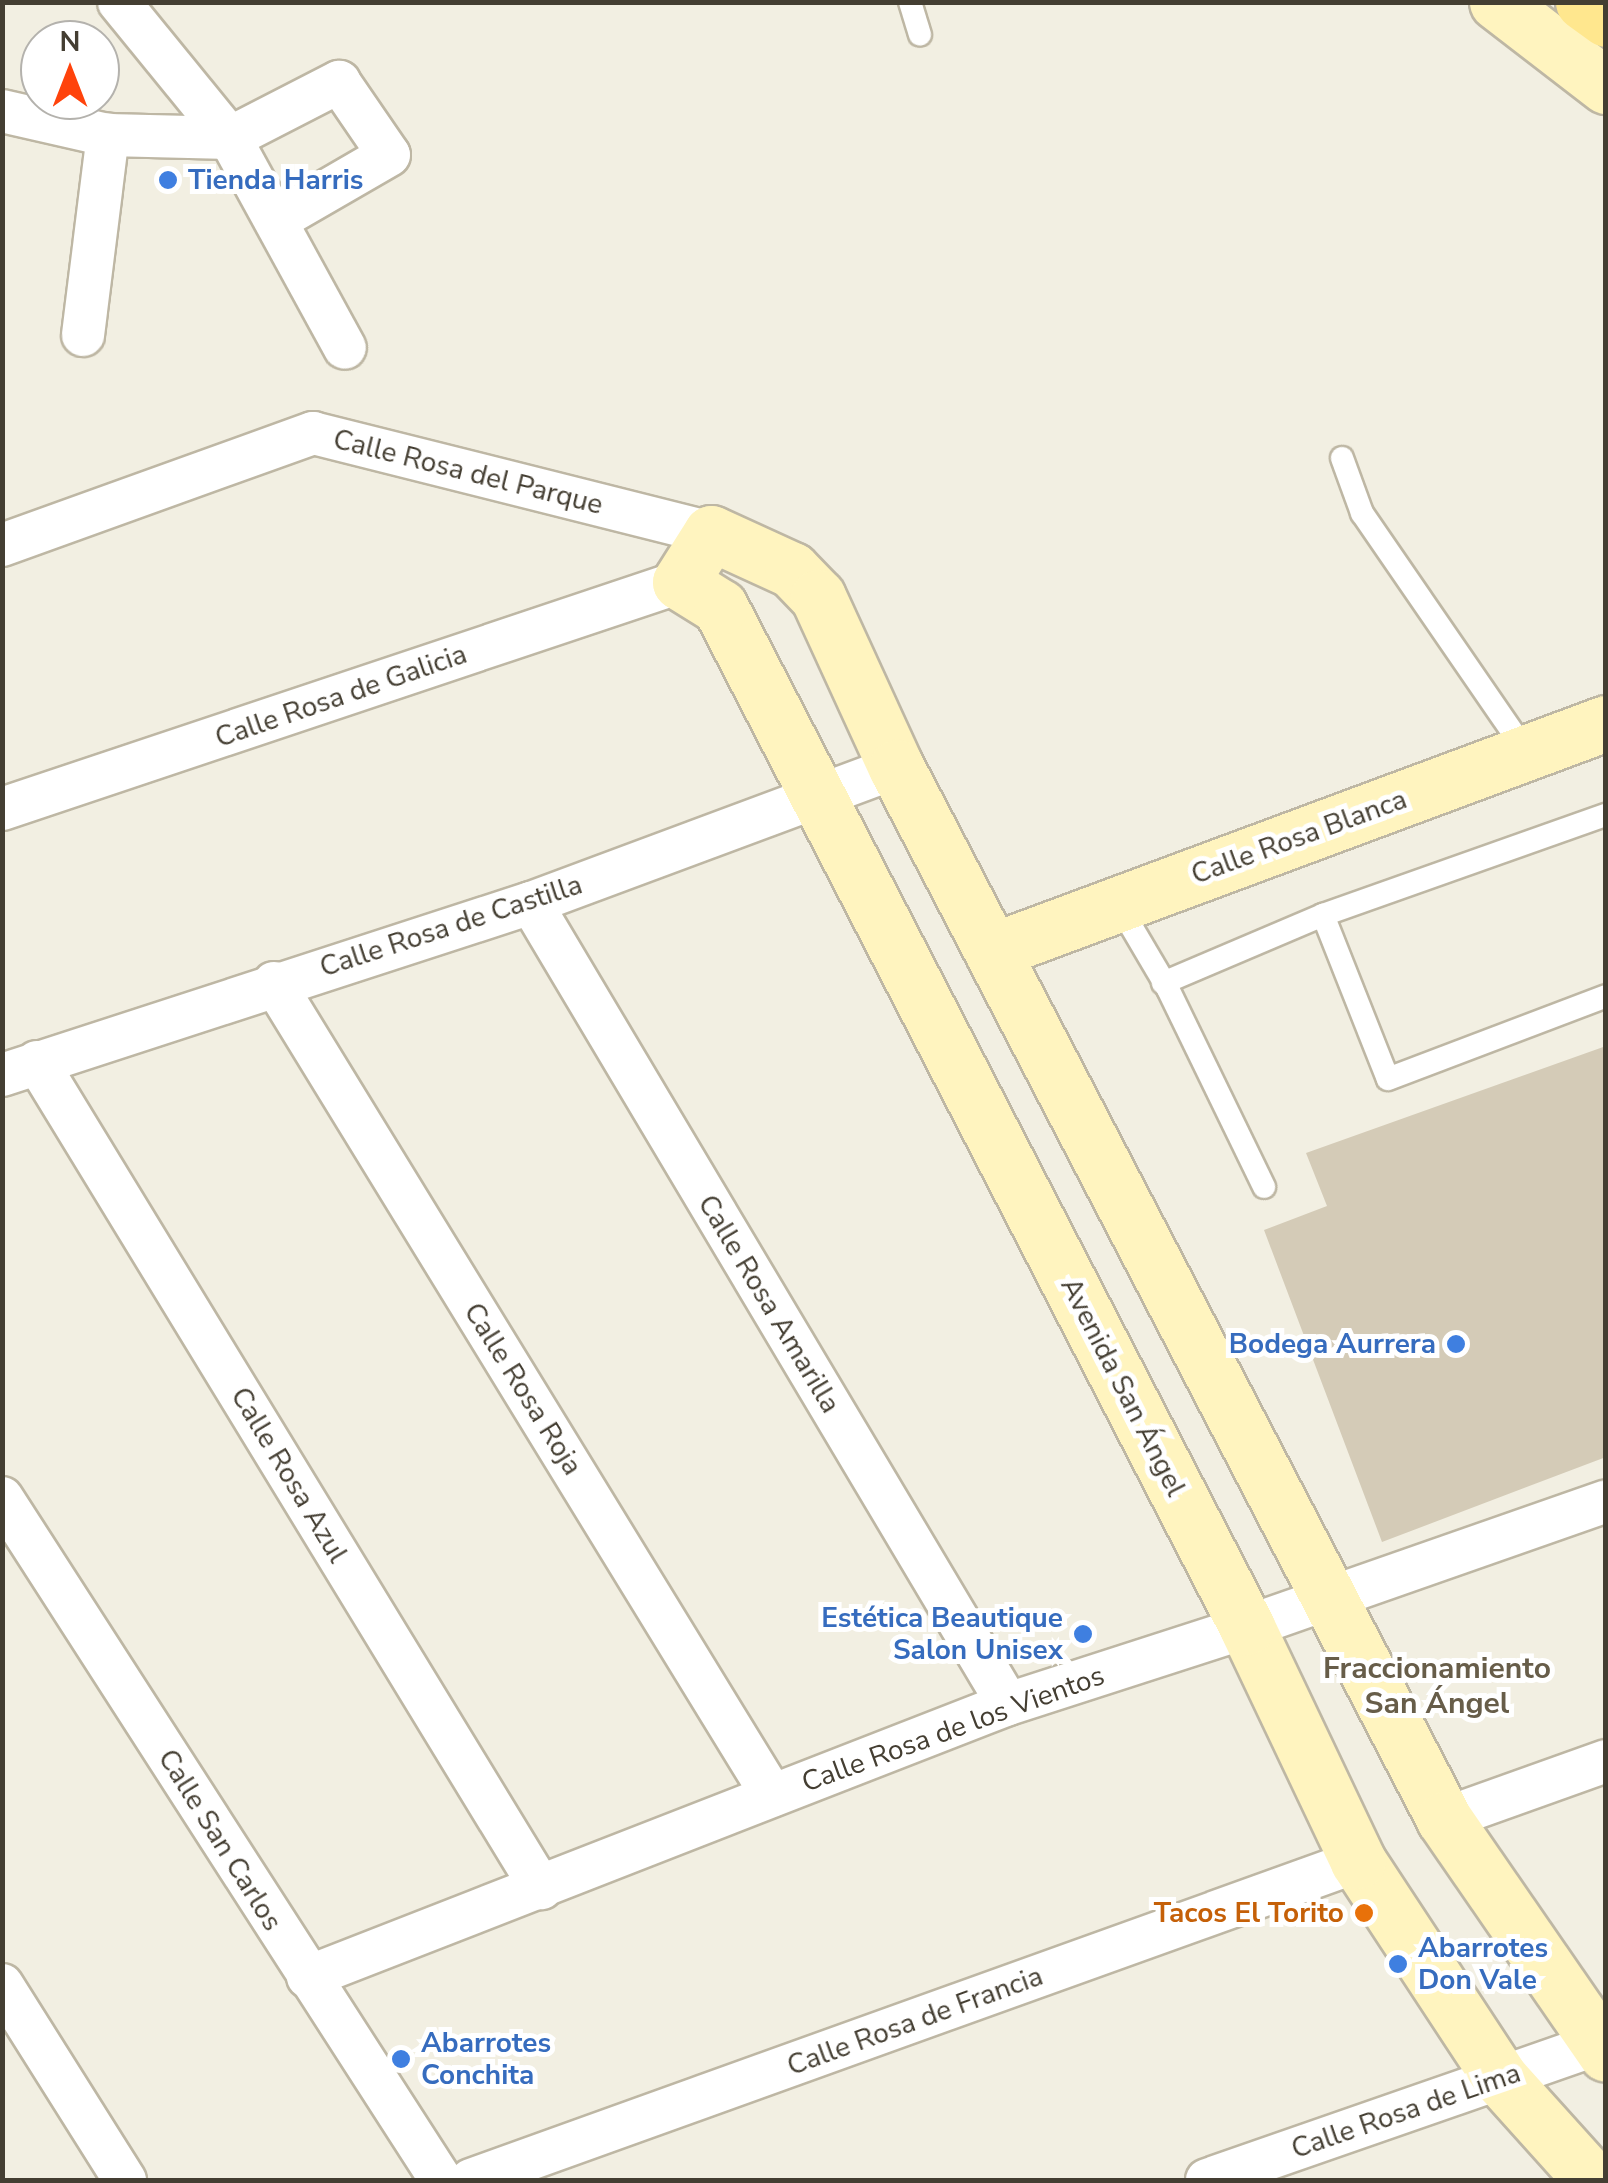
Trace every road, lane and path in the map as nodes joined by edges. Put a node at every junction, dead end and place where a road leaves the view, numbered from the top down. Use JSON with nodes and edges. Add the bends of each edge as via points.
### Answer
{"nodes":[{"id":1,"x":120,"y":2,"type":"edge"},
{"id":2,"x":910,"y":2,"type":"edge"},
{"id":3,"x":1497,"y":2,"type":"edge"},
{"id":4,"x":1583,"y":2,"type":"edge"},
{"id":5,"x":1606,"y":19,"type":"edge"},
{"id":6,"x":920,"y":34,"type":"dead end"},
{"id":7,"x":1606,"y":86,"type":"edge"},
{"id":8,"x":2,"y":111,"type":"edge"},
{"id":9,"x":108,"y":135,"type":"junction"},
{"id":10,"x":230,"y":138,"type":"junction"},
{"id":11,"x":277,"y":220,"type":"junction"},
{"id":12,"x":82,"y":335,"type":"dead end"},
{"id":13,"x":346,"y":348,"type":"dead end"},
{"id":14,"x":1342,"y":458,"type":"dead end"},
{"id":15,"x":710,"y":533,"type":"junction"},
{"id":16,"x":2,"y":544,"type":"edge"},
{"id":17,"x":680,"y":582,"type":"junction"},
{"id":18,"x":1606,"y":724,"type":"edge"},
{"id":19,"x":1527,"y":753,"type":"junction"},
{"id":20,"x":896,"y":767,"type":"junction"},
{"id":21,"x":816,"y":795,"type":"junction"},
{"id":22,"x":2,"y":809,"type":"edge"},
{"id":23,"x":1606,"y":815,"type":"edge"},
{"id":24,"x":531,"y":903,"type":"junction"},
{"id":25,"x":1118,"y":904,"type":"junction"},
{"id":26,"x":1324,"y":915,"type":"junction"},
{"id":27,"x":992,"y":951,"type":"junction"},
{"id":28,"x":1164,"y":983,"type":"junction"},
{"id":29,"x":274,"y":984,"type":"junction"},
{"id":30,"x":1606,"y":996,"type":"edge"},
{"id":31,"x":20,"y":1068,"type":"edge"},
{"id":32,"x":1112,"y":1180,"type":"junction"},
{"id":33,"x":1264,"y":1187,"type":"dead end"},
{"id":34,"x":1034,"y":1215,"type":"junction"},
{"id":35,"x":2,"y":1498,"type":"edge"},
{"id":36,"x":1606,"y":1501,"type":"edge"},
{"id":37,"x":1330,"y":1599,"type":"junction"},
{"id":38,"x":1248,"y":1627,"type":"junction"},
{"id":39,"x":1008,"y":1704,"type":"junction"},
{"id":40,"x":1606,"y":1762,"type":"edge"},
{"id":41,"x":772,"y":1795,"type":"junction"},
{"id":42,"x":1444,"y":1818,"type":"junction"},
{"id":43,"x":1358,"y":1861,"type":"junction"},
{"id":44,"x":541,"y":1888,"type":"junction"},
{"id":45,"x":308,"y":1977,"type":"junction"},
{"id":46,"x":2,"y":1985,"type":"edge"},
{"id":47,"x":1603,"y":2046,"type":"edge"},
{"id":48,"x":1500,"y":2079,"type":"junction"},
{"id":49,"x":125,"y":2180,"type":"edge"},
{"id":50,"x":442,"y":2180,"type":"edge"},
{"id":51,"x":471,"y":2180,"type":"edge"},
{"id":52,"x":1207,"y":2180,"type":"edge"},
{"id":53,"x":1592,"y":2180,"type":"edge"}],
"edges":[{"from":1,"to":10,"type":"street"},
{"from":2,"to":6,"type":"lane"},
{"from":3,"to":7,"type":"street"},
{"from":4,"to":5,"type":"main road"},
{"from":8,"to":9,"type":"street"},
{"from":9,"to":10,"type":"street"},
{"from":9,"to":12,"type":"street"},
{"from":10,"to":11,"type":"street"},
{"from":10,"to":11,"type":"street","via":[[339,82],[389,156]]},
{"from":11,"to":13,"type":"street"},
{"from":14,"to":19,"type":"lane","via":[[1362,513]]},
{"from":15,"to":16,"type":"street","name":"Calle Rosa del Parque","via":[[313,433]]},
{"from":15,"to":17,"type":"street"},
{"from":15,"to":20,"type":"street","via":[[792,570],[818,597]]},
{"from":17,"to":21,"type":"street","name":"Avenida San Ángel","via":[[720,607]]},
{"from":17,"to":22,"type":"street","name":"Calle Rosa de Galicia"},
{"from":18,"to":19,"type":"street","name":"Calle Rosa Blanca"},
{"from":19,"to":25,"type":"street","name":"Calle Rosa Blanca"},
{"from":20,"to":21,"type":"street","name":"Calle Rosa de Castilla"},
{"from":20,"to":27,"type":"street"},
{"from":21,"to":24,"type":"street","name":"Calle Rosa de Castilla"},
{"from":21,"to":34,"type":"street","name":"Avenida San Ángel"},
{"from":23,"to":26,"type":"lane"},
{"from":24,"to":29,"type":"street","name":"Calle Rosa de Castilla"},
{"from":24,"to":39,"type":"street","name":"Calle Rosa Amarilla"},
{"from":25,"to":27,"type":"street","name":"Calle Rosa Blanca"},
{"from":25,"to":28,"type":"lane"},
{"from":26,"to":28,"type":"lane"},
{"from":26,"to":30,"type":"lane","via":[[1388,1080]]},
{"from":27,"to":32,"type":"street"},
{"from":28,"to":33,"type":"lane"},
{"from":29,"to":31,"type":"street","name":"Calle Rosa de Castilla"},
{"from":29,"to":41,"type":"street","name":"Calle Rosa Roja"},
{"from":31,"to":44,"type":"street","name":"Calle Rosa Azul"},
{"from":32,"to":34,"type":"street"},
{"from":32,"to":37,"type":"street"},
{"from":34,"to":38,"type":"street","name":"Avenida San Ángel"},
{"from":35,"to":45,"type":"street","name":"Calle San Carlos"},
{"from":36,"to":37,"type":"street","name":"Calle Rosa de los Vientos"},
{"from":37,"to":38,"type":"street","name":"Calle Rosa de los Vientos"},
{"from":37,"to":42,"type":"street"},
{"from":38,"to":39,"type":"street","name":"Calle Rosa de los Vientos"},
{"from":38,"to":43,"type":"street","name":"Avenida San Ángel"},
{"from":39,"to":41,"type":"street","name":"Calle Rosa de los Vientos"},
{"from":40,"to":42,"type":"street"},
{"from":41,"to":44,"type":"street","name":"Calle Rosa de los Vientos"},
{"from":42,"to":47,"type":"street"},
{"from":43,"to":48,"type":"street","name":"Avenida San Ángel"},
{"from":43,"to":51,"type":"street","name":"Calle Rosa de Francia"},
{"from":44,"to":45,"type":"street","name":"Calle Rosa de los Vientos"},
{"from":45,"to":50,"type":"street","name":"Calle San Carlos"},
{"from":46,"to":49,"type":"street"},
{"from":47,"to":48,"type":"street","name":"Calle Rosa de Lima"},
{"from":48,"to":52,"type":"street","name":"Calle Rosa de Lima"},
{"from":48,"to":53,"type":"street","name":"Avenida San Ángel"}]}
